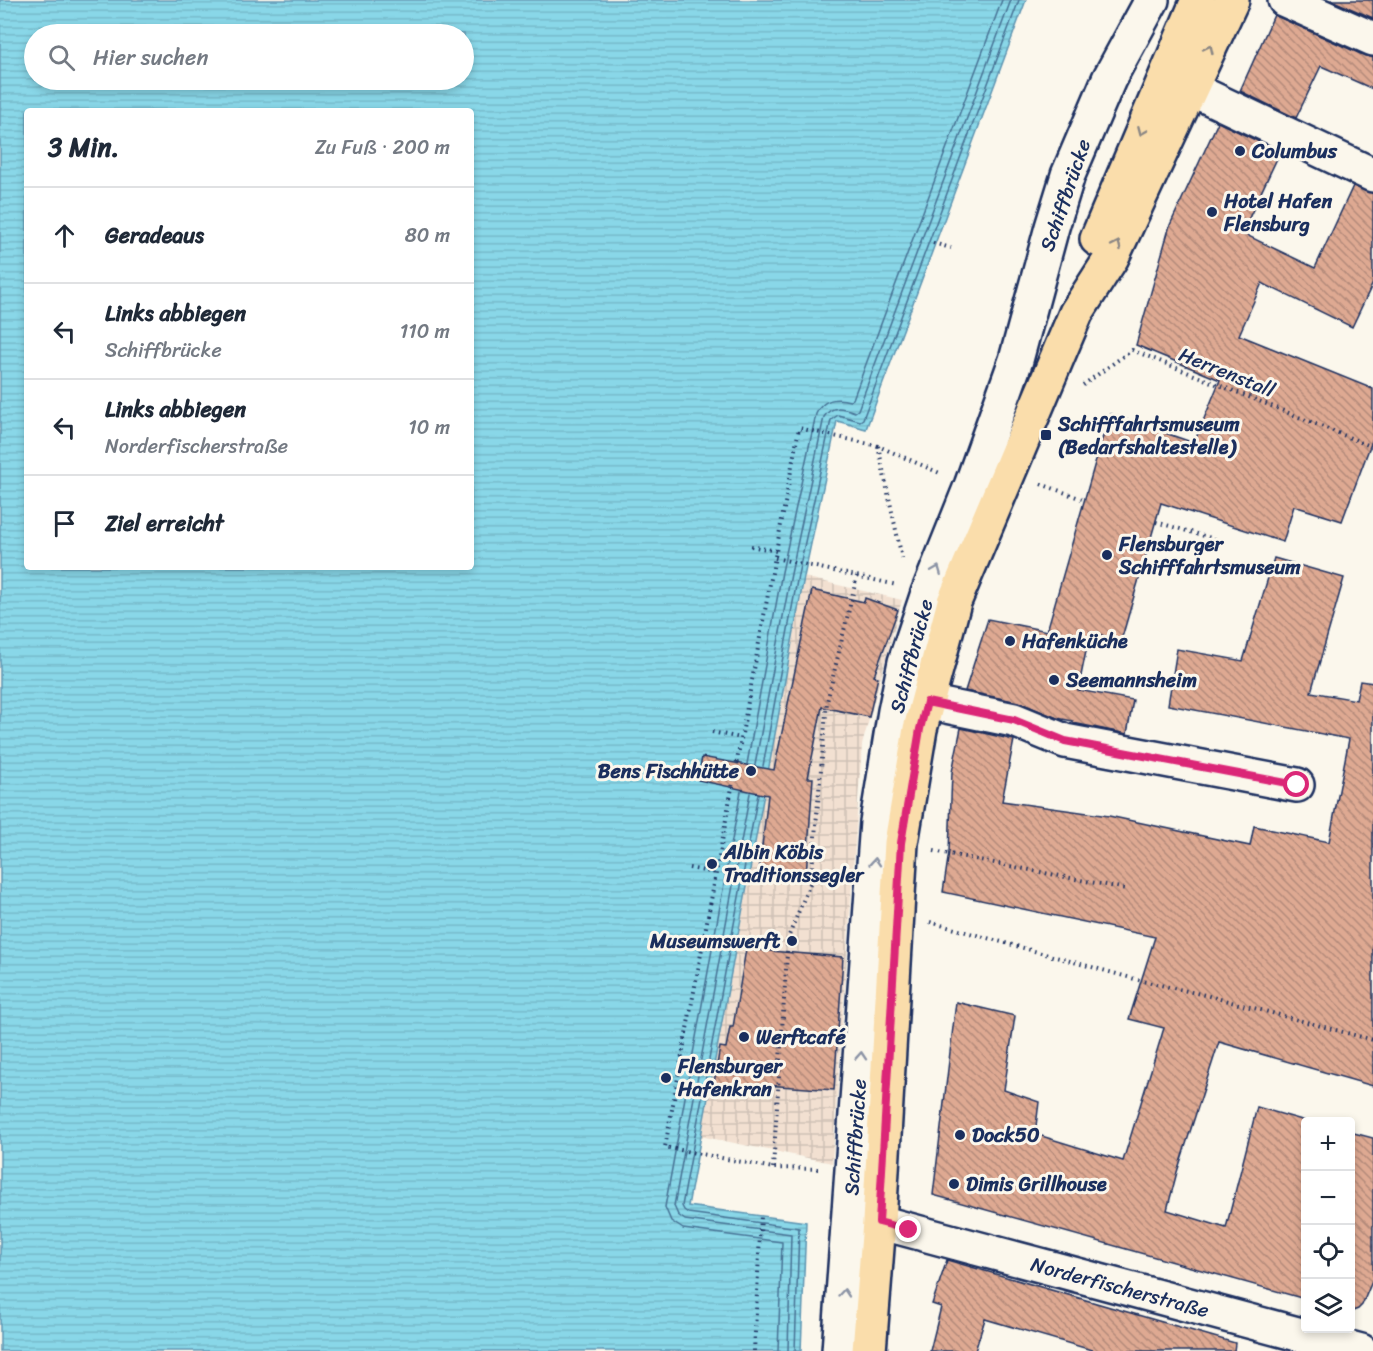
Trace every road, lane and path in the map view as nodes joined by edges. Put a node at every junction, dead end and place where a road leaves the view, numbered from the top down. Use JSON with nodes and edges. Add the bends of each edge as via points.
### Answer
{"nodes":[{"id":1,"x":1152,"y":0,"type":"edge"},
{"id":2,"x":1198,"y":0,"type":"edge"},
{"id":3,"x":1232,"y":0,"type":"edge"},
{"id":4,"x":1285,"y":0,"type":"edge"},
{"id":5,"x":1373,"y":39,"type":"edge"},
{"id":6,"x":1178,"y":83,"type":"junction"},
{"id":7,"x":1373,"y":175,"type":"edge"},
{"id":8,"x":933,"y":243,"type":"dead end"},
{"id":9,"x":951,"y":248,"type":"dead end"},
{"id":10,"x":1075,"y":387,"type":"dead end"},
{"id":11,"x":878,"y":446,"type":"junction"},
{"id":12,"x":1373,"y":447,"type":"edge"},
{"id":13,"x":1009,"y":471,"type":"junction"},
{"id":14,"x":949,"y":477,"type":"dead end"},
{"id":15,"x":1085,"y":500,"type":"dead end"},
{"id":16,"x":1156,"y":522,"type":"dead end"},
{"id":17,"x":1218,"y":540,"type":"dead end"},
{"id":18,"x":751,"y":546,"type":"dead end"},
{"id":19,"x":776,"y":551,"type":"junction"},
{"id":20,"x":775,"y":558,"type":"junction"},
{"id":21,"x":904,"y":566,"type":"dead end"},
{"id":22,"x":857,"y":576,"type":"junction"},
{"id":23,"x":898,"y":585,"type":"dead end"},
{"id":24,"x":927,"y":702,"type":"junction"},
{"id":25,"x":712,"y":732,"type":"dead end"},
{"id":26,"x":741,"y":738,"type":"junction"},
{"id":27,"x":1297,"y":785,"type":"dead end"},
{"id":28,"x":934,"y":840,"type":"dead end"},
{"id":29,"x":933,"y":850,"type":"junction"},
{"id":30,"x":932,"y":862,"type":"dead end"},
{"id":31,"x":689,"y":868,"type":"dead end"},
{"id":32,"x":716,"y":873,"type":"junction"},
{"id":33,"x":1126,"y":889,"type":"dead end"},
{"id":34,"x":928,"y":933,"type":"dead end"},
{"id":35,"x":674,"y":939,"type":"dead end"},
{"id":36,"x":703,"y":945,"type":"junction"},
{"id":37,"x":1373,"y":1040,"type":"edge"},
{"id":38,"x":773,"y":1168,"type":"junction"},
{"id":39,"x":826,"y":1169,"type":"dead end"},
{"id":40,"x":761,"y":1216,"type":"dead end"},
{"id":41,"x":879,"y":1222,"type":"junction"},
{"id":42,"x":1373,"y":1344,"type":"edge"},
{"id":43,"x":754,"y":1351,"type":"edge"},
{"id":44,"x":839,"y":1351,"type":"edge"},
{"id":45,"x":869,"y":1351,"type":"edge"},
{"id":46,"x":1361,"y":1351,"type":"edge"},
{"id":47,"x":1370,"y":1351,"type":"edge"}],
"edges":[{"from":44,"to":1,"type":"street","name":"Schiffbrücke","one_way":true,"via":[[877,822],[905,662],[1016,360],[1068,176],[1108,80]]},
{"from":2,"to":6,"type":"main road","name":"Schiffbrücke"},
{"from":6,"to":3,"type":"main road","name":"Schiffbrücke","one_way":true},
{"from":4,"to":5,"type":"street"},
{"from":6,"to":7,"type":"street"},
{"from":6,"to":13,"type":"main road","name":"Schiffbrücke","via":[[1112,257],[1076,313]]},
{"from":8,"to":9,"type":"path"},
{"from":10,"to":12,"type":"path","name":"Herrenstall","via":[[1132,350]]},
{"from":11,"to":14,"type":"path"},
{"from":11,"to":19,"type":"path","via":[[799,428]]},
{"from":11,"to":21,"type":"path"},
{"from":13,"to":15,"type":"path"},
{"from":13,"to":24,"type":"main road","name":"Schiffbrücke","via":[[954,602]]},
{"from":16,"to":17,"type":"path"},
{"from":18,"to":19,"type":"path"},
{"from":19,"to":20,"type":"path"},
{"from":20,"to":22,"type":"path"},
{"from":20,"to":26,"type":"path"},
{"from":22,"to":23,"type":"path"},
{"from":22,"to":38,"type":"path","via":[[827,702],[811,881],[788,938]]},
{"from":24,"to":27,"type":"street","via":[[1014,720],[1065,741]]},
{"from":24,"to":41,"type":"main road","name":"Schiffbrücke","via":[[901,843]]},
{"from":25,"to":26,"type":"path"},
{"from":26,"to":32,"type":"path"},
{"from":28,"to":29,"type":"path"},
{"from":29,"to":30,"type":"path"},
{"from":29,"to":33,"type":"path"},
{"from":31,"to":32,"type":"path"},
{"from":32,"to":36,"type":"path"},
{"from":34,"to":37,"type":"path","via":[[929,922]]},
{"from":35,"to":36,"type":"path"},
{"from":36,"to":38,"type":"path","via":[[665,1147]]},
{"from":38,"to":39,"type":"path"},
{"from":40,"to":43,"type":"path"},
{"from":41,"to":45,"type":"main road","name":"Schiffbrücke"},
{"from":41,"to":46,"type":"street","name":"Norderfischerstraße"},
{"from":42,"to":47,"type":"street"}]}
